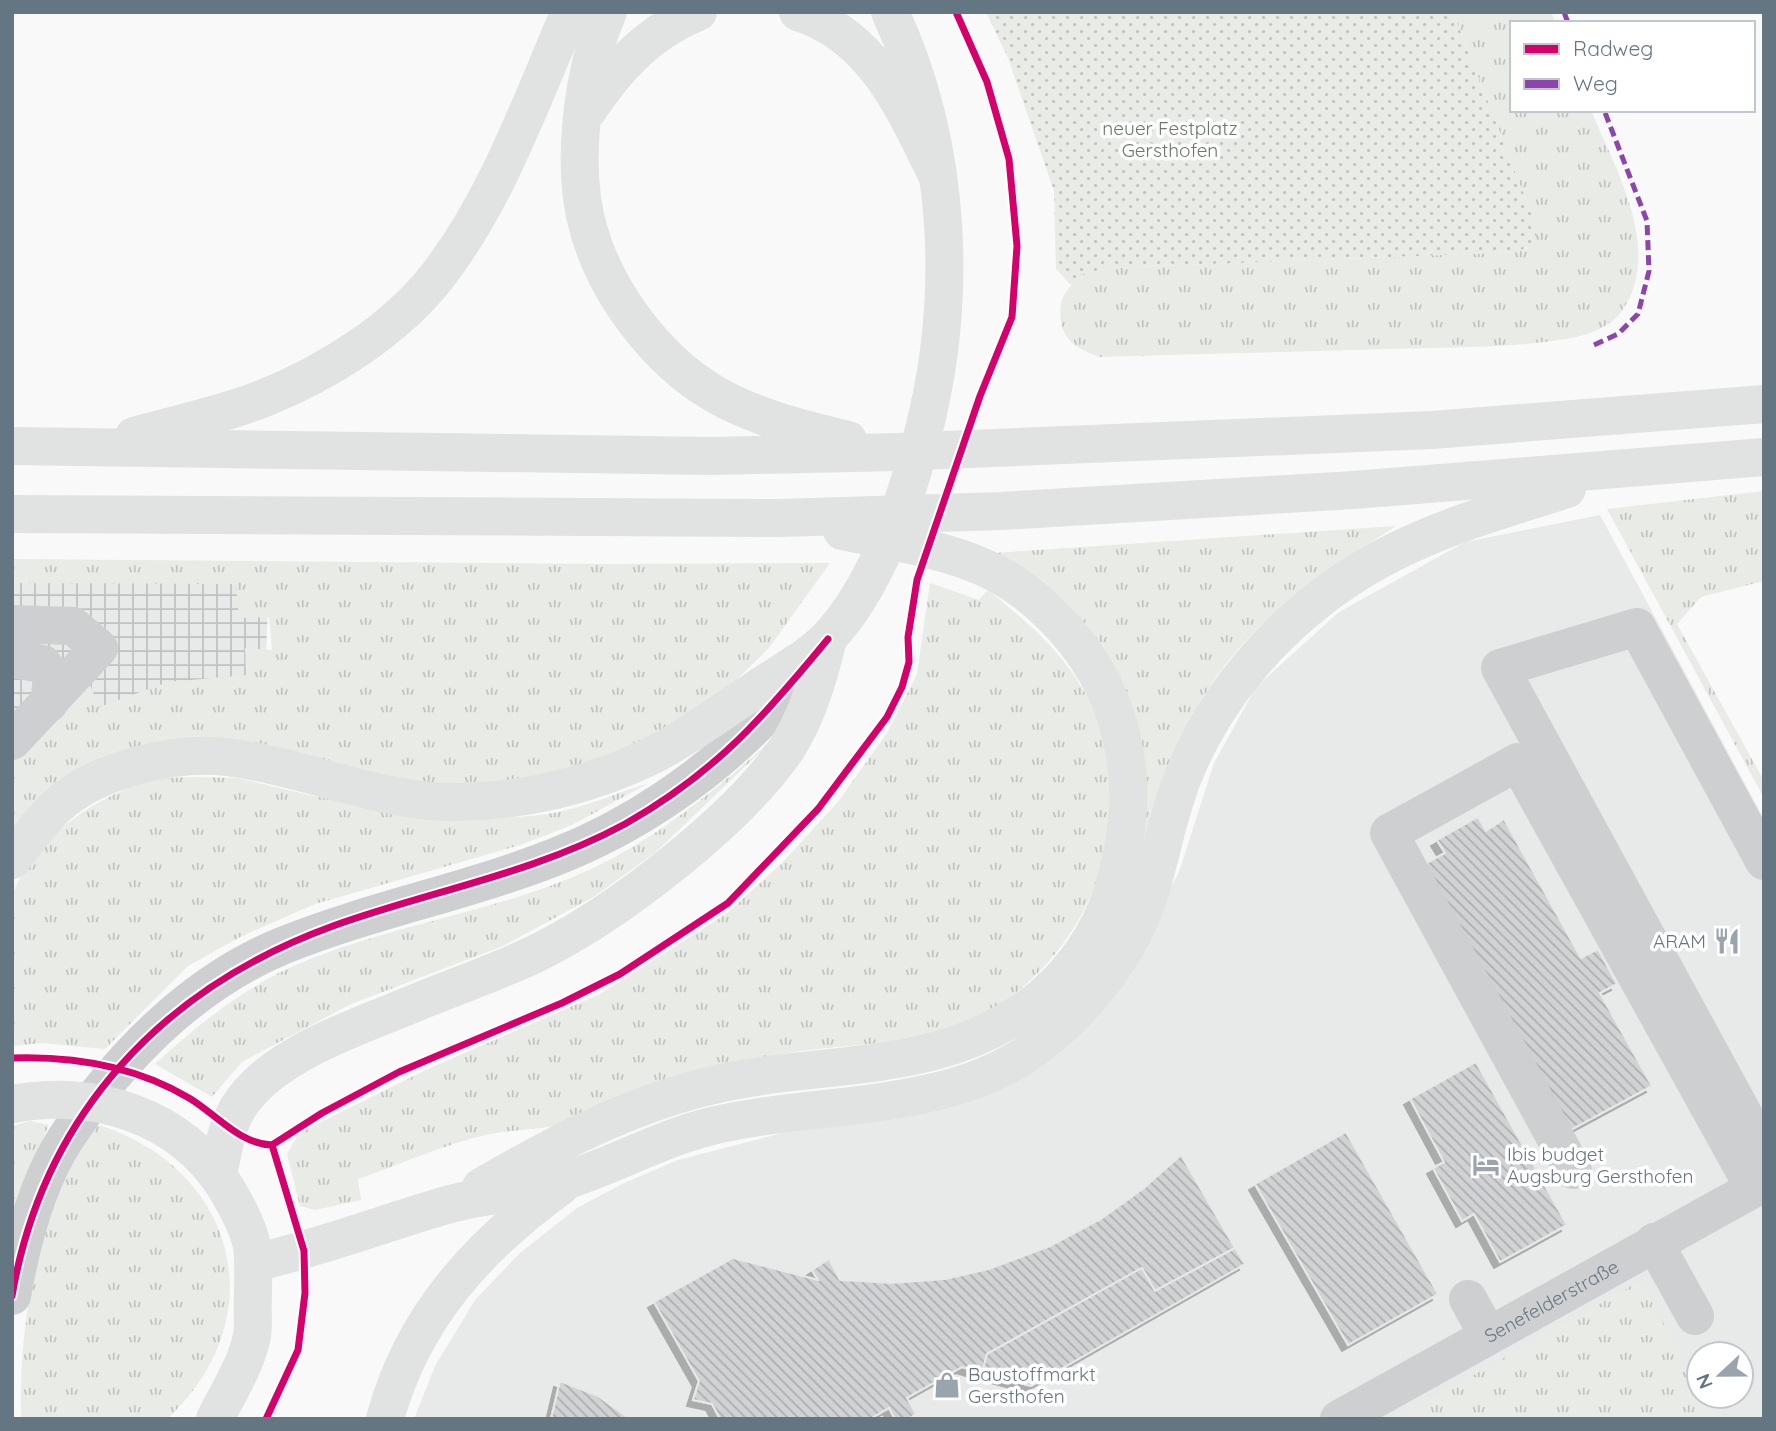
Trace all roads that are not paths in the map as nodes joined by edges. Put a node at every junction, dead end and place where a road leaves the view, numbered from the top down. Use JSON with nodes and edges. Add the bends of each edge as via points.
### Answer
{"nodes":[{"id":1,"x":569,"y":12,"type":"edge"},
{"id":2,"x":608,"y":12,"type":"edge"},
{"id":3,"x":698,"y":12,"type":"edge"},
{"id":4,"x":798,"y":12,"type":"edge"},
{"id":5,"x":890,"y":12,"type":"edge"},
{"id":6,"x":584,"y":114,"type":"junction"},
{"id":7,"x":938,"y":177,"type":"junction"},
{"id":8,"x":1764,"y":404,"type":"edge"},
{"id":9,"x":804,"y":442,"type":"junction"},
{"id":10,"x":12,"y":446,"type":"edge"},
{"id":11,"x":92,"y":447,"type":"junction"},
{"id":12,"x":1764,"y":457,"type":"edge"},
{"id":13,"x":1626,"y":470,"type":"junction"},
{"id":14,"x":12,"y":514,"type":"edge"},
{"id":15,"x":779,"y":517,"type":"junction"},
{"id":16,"x":12,"y":624,"type":"edge"},
{"id":17,"x":828,"y":639,"type":"junction"},
{"id":18,"x":12,"y":659,"type":"edge"},
{"id":19,"x":49,"y":704,"type":"junction"},
{"id":20,"x":12,"y":741,"type":"edge"},
{"id":21,"x":12,"y":860,"type":"edge"},
{"id":22,"x":1764,"y":861,"type":"edge"},
{"id":23,"x":26,"y":1102,"type":"edge"},
{"id":24,"x":1764,"y":1152,"type":"edge"},
{"id":25,"x":1573,"y":1170,"type":"dead end"},
{"id":26,"x":218,"y":1176,"type":"junction"},
{"id":27,"x":570,"y":1179,"type":"junction"},
{"id":28,"x":1759,"y":1185,"type":"edge"},
{"id":29,"x":451,"y":1204,"type":"junction"},
{"id":30,"x":1654,"y":1242,"type":"junction"},
{"id":31,"x":253,"y":1263,"type":"junction"},
{"id":32,"x":12,"y":1296,"type":"edge"},
{"id":33,"x":1468,"y":1300,"type":"dead end"},
{"id":34,"x":1695,"y":1316,"type":"dead end"},
{"id":35,"x":1488,"y":1335,"type":"junction"},
{"id":36,"x":215,"y":1419,"type":"edge"},
{"id":37,"x":385,"y":1419,"type":"edge"},
{"id":38,"x":1339,"y":1419,"type":"edge"}],
"edges":[{"from":1,"to":11,"type":"main road","via":[[479,214],[438,276],[406,309],[339,360],[262,399]]},
{"from":2,"to":6,"type":"main road","via":[[590,69]]},
{"from":3,"to":6,"type":"main road","via":[[674,22],[631,54]]},
{"from":4,"to":7,"type":"main road","via":[[832,27],[876,65]]},
{"from":5,"to":7,"type":"main road","via":[[921,91]]},
{"from":6,"to":9,"type":"main road","via":[[581,175],[589,231],[608,276],[638,323],[676,366],[712,393]]},
{"from":7,"to":17,"type":"main road","via":[[945,303],[933,397],[898,513],[870,574]]},
{"from":8,"to":9,"type":"main road","via":[[1432,430],[897,452]]},
{"from":9,"to":11,"type":"main road","via":[[429,453]]},
{"from":10,"to":11,"type":"main road"},
{"from":12,"to":13,"type":"main road"},
{"from":13,"to":15,"type":"main road","via":[[1182,503]]},
{"from":13,"to":27,"type":"main road","via":[[1472,520],[1400,549],[1349,578],[1280,632],[1232,690],[1200,741],[1182,778],[1147,900],[1131,935],[1097,988],[1031,1051],[1000,1069],[932,1092],[788,1111],[705,1128]]},
{"from":14,"to":15,"type":"main road"},
{"from":15,"to":29,"type":"main road","via":[[930,549],[985,568],[1050,614],[1075,642],[1098,674],[1125,747],[1129,818],[1108,904],[1080,959],[1057,984],[1004,1025],[950,1049],[888,1062],[751,1078],[655,1101],[546,1149]]},
{"from":16,"to":19,"type":"street","via":[[73,626],[99,648]]},
{"from":17,"to":21,"type":"main road","via":[[656,754],[597,780],[528,796],[450,802],[387,796],[227,757],[146,762],[59,804]]},
{"from":17,"to":26,"type":"main road","via":[[818,680],[787,747],[733,810],[646,885],[544,950],[345,1032],[275,1068],[248,1094],[228,1125]]},
{"from":17,"to":32,"type":"street","via":[[763,718],[705,773],[624,824],[556,857],[335,925],[279,947],[182,1006],[134,1049],[65,1139],[29,1227]]},
{"from":18,"to":19,"type":"street","via":[[43,664],[52,678]]},
{"from":19,"to":20,"type":"street"},
{"from":22,"to":24,"type":"street","via":[[1637,627],[1500,668]]},
{"from":23,"to":26,"type":"main road","via":[[105,1103],[155,1120],[191,1146]]},
{"from":25,"to":28,"type":"street","via":[[1389,833],[1518,762]]},
{"from":26,"to":31,"type":"main road","via":[[236,1205],[251,1243]]},
{"from":27,"to":29,"type":"main road"},
{"from":27,"to":37,"type":"main road","via":[[494,1238],[448,1289],[417,1335]]},
{"from":28,"to":30,"type":"street","name":"Senefelderstraße"},
{"from":29,"to":31,"type":"main road"},
{"from":30,"to":34,"type":"street"},
{"from":30,"to":35,"type":"street","name":"Senefelderstraße"},
{"from":31,"to":36,"type":"main road","via":[[252,1336]]},
{"from":33,"to":35,"type":"street"},
{"from":35,"to":38,"type":"street","name":"Senefelderstraße"}]}
